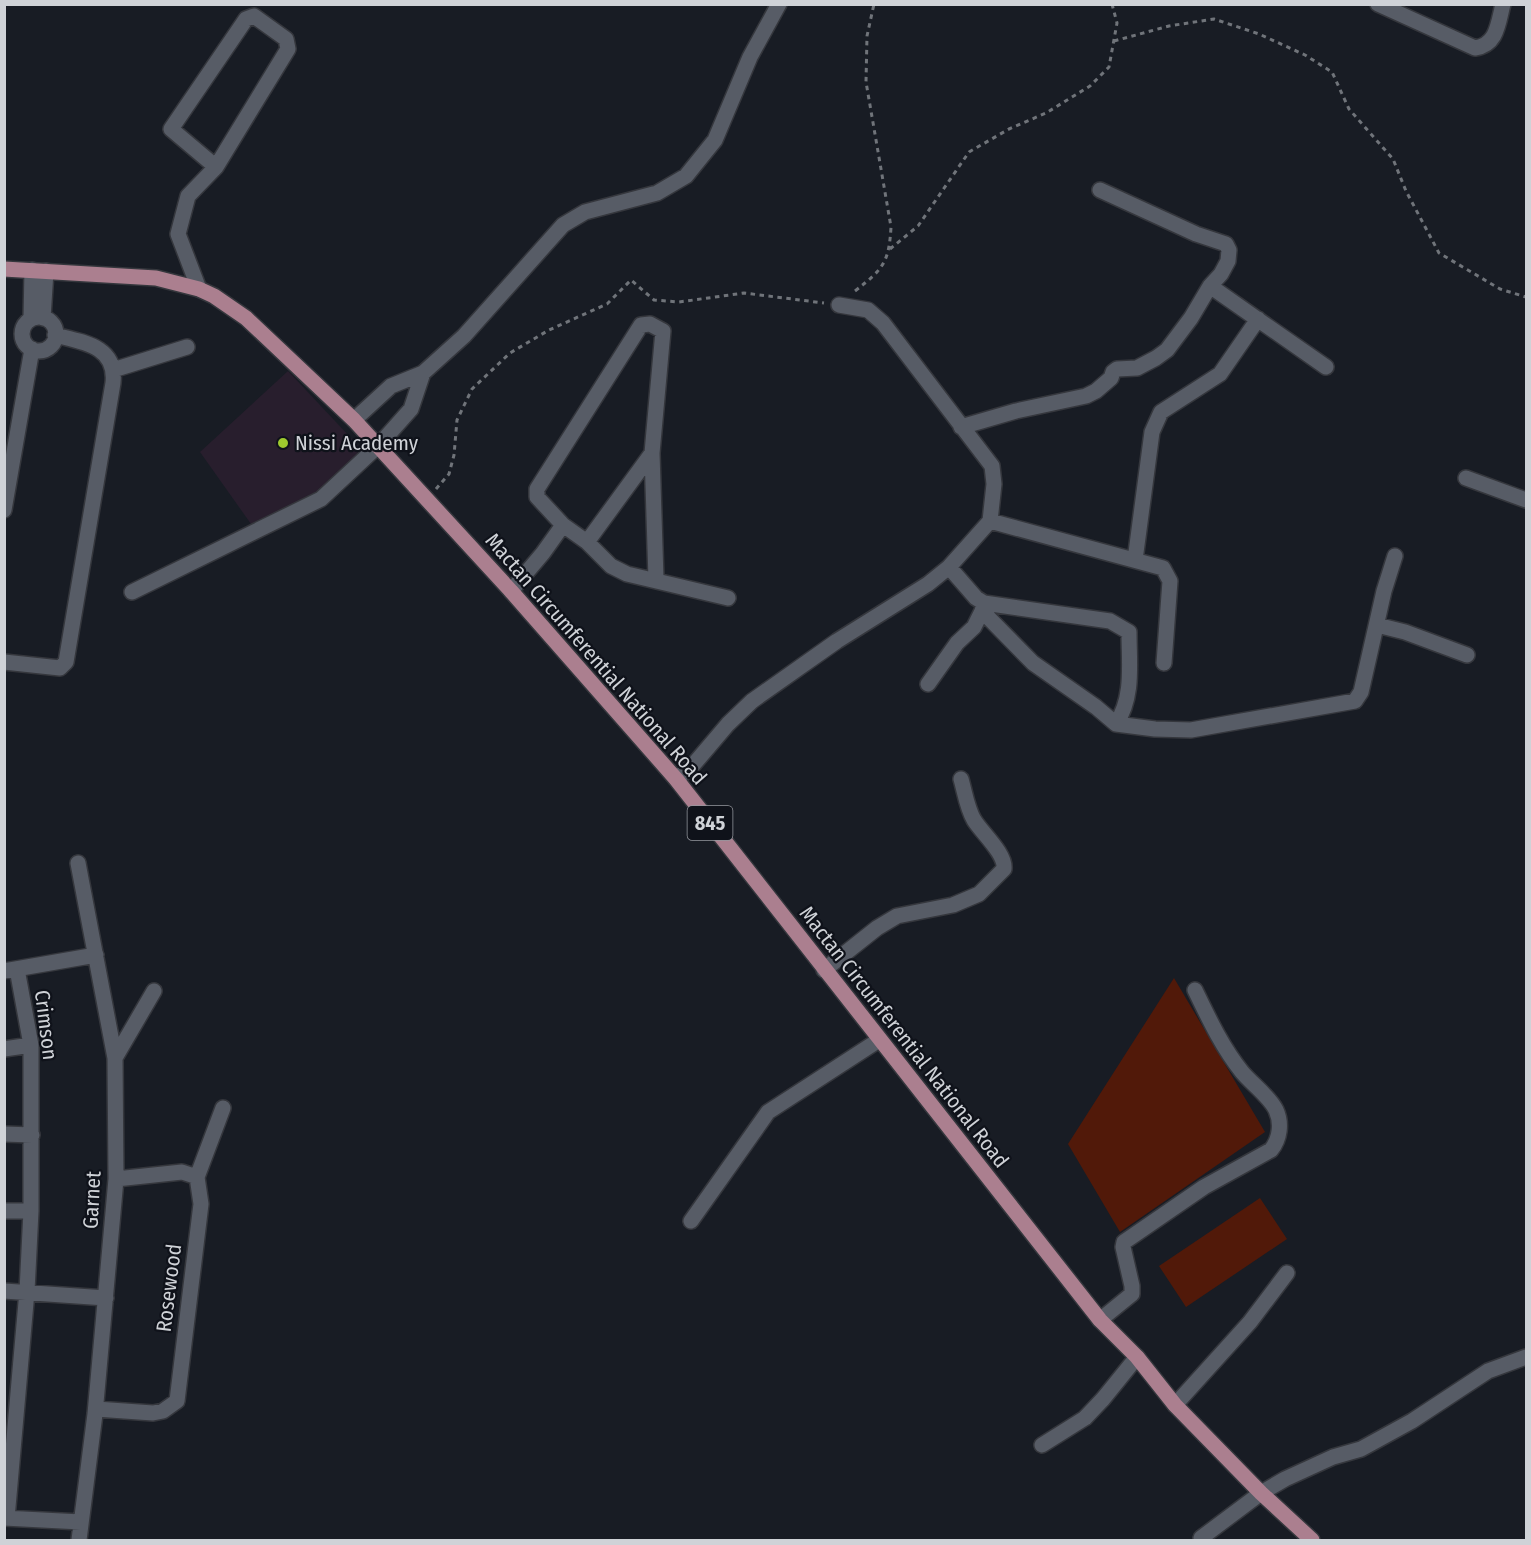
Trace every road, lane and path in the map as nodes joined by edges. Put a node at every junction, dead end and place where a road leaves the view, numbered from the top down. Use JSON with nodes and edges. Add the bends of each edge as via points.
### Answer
{"nodes":[{"id":1,"x":779,"y":4,"type":"edge"},
{"id":2,"x":874,"y":4,"type":"edge"},
{"id":3,"x":1112,"y":4,"type":"edge"},
{"id":4,"x":1378,"y":4,"type":"edge"},
{"id":5,"x":1503,"y":4,"type":"edge"},
{"id":6,"x":1114,"y":41,"type":"junction"},
{"id":7,"x":216,"y":167,"type":"junction"},
{"id":8,"x":1100,"y":190,"type":"dead end"},
{"id":9,"x":890,"y":249,"type":"junction"},
{"id":10,"x":4,"y":269,"type":"edge"},
{"id":11,"x":39,"y":271,"type":"junction"},
{"id":12,"x":1210,"y":286,"type":"junction"},
{"id":13,"x":199,"y":289,"type":"junction"},
{"id":14,"x":1527,"y":297,"type":"edge"},
{"id":15,"x":839,"y":305,"type":"junction"},
{"id":16,"x":37,"y":318,"type":"junction"},
{"id":17,"x":1258,"y":319,"type":"junction"},
{"id":18,"x":56,"y":335,"type":"junction"},
{"id":19,"x":187,"y":347,"type":"dead end"},
{"id":20,"x":32,"y":349,"type":"junction"},
{"id":21,"x":1326,"y":367,"type":"dead end"},
{"id":22,"x":113,"y":370,"type":"junction"},
{"id":23,"x":423,"y":373,"type":"junction"},
{"id":24,"x":354,"y":420,"type":"junction"},
{"id":25,"x":961,"y":428,"type":"junction"},
{"id":26,"x":10,"y":440,"type":"edge"},
{"id":27,"x":379,"y":445,"type":"junction"},
{"id":28,"x":652,"y":453,"type":"junction"},
{"id":29,"x":1466,"y":478,"type":"dead end"},
{"id":30,"x":1525,"y":494,"type":"edge"},
{"id":31,"x":427,"y":500,"type":"junction"},
{"id":32,"x":4,"y":510,"type":"edge"},
{"id":33,"x":990,"y":521,"type":"junction"},
{"id":34,"x":563,"y":525,"type":"junction"},
{"id":35,"x":587,"y":542,"type":"junction"},
{"id":36,"x":1395,"y":555,"type":"dead end"},
{"id":37,"x":1136,"y":560,"type":"junction"},
{"id":38,"x":949,"y":567,"type":"junction"},
{"id":39,"x":656,"y":579,"type":"junction"},
{"id":40,"x":511,"y":591,"type":"junction"},
{"id":41,"x":132,"y":592,"type":"dead end"},
{"id":42,"x":728,"y":598,"type":"dead end"},
{"id":43,"x":983,"y":607,"type":"junction"},
{"id":44,"x":1377,"y":625,"type":"junction"},
{"id":45,"x":1467,"y":655,"type":"dead end"},
{"id":46,"x":4,"y":662,"type":"edge"},
{"id":47,"x":1164,"y":663,"type":"dead end"},
{"id":48,"x":928,"y":684,"type":"dead end"},
{"id":49,"x":1116,"y":724,"type":"junction"},
{"id":50,"x":676,"y":779,"type":"junction"},
{"id":51,"x":961,"y":779,"type":"dead end"},
{"id":52,"x":78,"y":863,"type":"dead end"},
{"id":53,"x":96,"y":955,"type":"junction"},
{"id":54,"x":11,"y":970,"type":"edge"},
{"id":55,"x":824,"y":970,"type":"junction"},
{"id":56,"x":1195,"y":990,"type":"dead end"},
{"id":57,"x":153,"y":992,"type":"dead end"},
{"id":58,"x":879,"y":1040,"type":"junction"},
{"id":59,"x":31,"y":1045,"type":"junction"},
{"id":60,"x":4,"y":1049,"type":"edge"},
{"id":61,"x":115,"y":1058,"type":"junction"},
{"id":62,"x":223,"y":1108,"type":"dead end"},
{"id":63,"x":4,"y":1134,"type":"edge"},
{"id":64,"x":32,"y":1135,"type":"junction"},
{"id":65,"x":197,"y":1177,"type":"junction"},
{"id":66,"x":116,"y":1179,"type":"junction"},
{"id":67,"x":4,"y":1211,"type":"edge"},
{"id":68,"x":32,"y":1211,"type":"junction"},
{"id":69,"x":691,"y":1221,"type":"dead end"},
{"id":70,"x":1287,"y":1273,"type":"dead end"},
{"id":71,"x":4,"y":1291,"type":"edge"},
{"id":72,"x":27,"y":1292,"type":"junction"},
{"id":73,"x":106,"y":1298,"type":"junction"},
{"id":74,"x":1100,"y":1320,"type":"junction"},
{"id":75,"x":1137,"y":1357,"type":"junction"},
{"id":76,"x":1527,"y":1357,"type":"edge"},
{"id":77,"x":12,"y":1368,"type":"edge"},
{"id":78,"x":1176,"y":1405,"type":"junction"},
{"id":79,"x":96,"y":1409,"type":"junction"},
{"id":80,"x":8,"y":1442,"type":"edge"},
{"id":81,"x":1042,"y":1445,"type":"dead end"},
{"id":82,"x":1261,"y":1493,"type":"junction"},
{"id":83,"x":6,"y":1518,"type":"edge"},
{"id":84,"x":81,"y":1522,"type":"junction"},
{"id":85,"x":1201,"y":1538,"type":"dead end"},
{"id":86,"x":79,"y":1540,"type":"edge"},
{"id":87,"x":1312,"y":1540,"type":"edge"}],
"edges":[{"from":1,"to":23,"type":"street","via":[[750,57],[715,140],[686,176],[657,193],[585,212],[563,225],[464,336]]},
{"from":2,"to":9,"type":"path","via":[[867,36],[866,82],[891,227]]},
{"from":3,"to":6,"type":"path","via":[[1117,23]]},
{"from":4,"to":5,"type":"street","via":[[1475,48],[1494,38]]},
{"from":6,"to":9,"type":"path","via":[[1109,67],[1090,86],[969,152],[918,226]]},
{"from":6,"to":14,"type":"path","via":[[1214,19],[1305,55],[1332,72],[1350,110],[1393,159],[1439,253],[1500,289]]},
{"from":7,"to":7,"type":"street","via":[[288,49],[286,39],[254,16],[246,19],[171,129]]},
{"from":7,"to":13,"type":"street","via":[[188,196],[178,234]]},
{"from":8,"to":12,"type":"street","via":[[1226,244],[1228,261]]},
{"from":9,"to":15,"type":"path","via":[[880,271]]},
{"from":10,"to":11,"type":"main road","name":"Mactan Circumferential National Road","number":"845"},
{"from":11,"to":13,"type":"main road","name":"Mactan Circumferential National Road","number":"845","via":[[136,275]]},
{"from":11,"to":16,"type":"street"},
{"from":12,"to":17,"type":"street"},
{"from":12,"to":25,"type":"street","via":[[1167,350],[1156,358],[1137,368],[1117,369],[1086,396]]},
{"from":13,"to":24,"type":"main road","name":"Mactan Circumferential National Road","number":"845","via":[[246,318]]},
{"from":15,"to":25,"type":"street","via":[[868,310],[883,323]]},
{"from":15,"to":31,"type":"path","via":[[744,293],[679,302],[654,300],[632,280],[607,304],[510,353],[472,390],[457,420],[449,474]]},
{"from":16,"to":18,"type":"street","via":[[53,326]]},
{"from":16,"to":20,"type":"street","via":[[25,324],[22,334]]},
{"from":17,"to":21,"type":"street"},
{"from":17,"to":37,"type":"street","via":[[1220,374],[1161,411],[1152,432]]},
{"from":18,"to":20,"type":"street","via":[[49,347]]},
{"from":18,"to":22,"type":"street","via":[[95,346]]},
{"from":19,"to":22,"type":"street"},
{"from":20,"to":26,"type":"street"},
{"from":22,"to":46,"type":"street","via":[[66,662],[60,668]]},
{"from":23,"to":24,"type":"street","via":[[391,386]]},
{"from":23,"to":27,"type":"street","via":[[411,409]]},
{"from":24,"to":27,"type":"main road","name":"Mactan Circumferential National Road","number":"845"},
{"from":25,"to":33,"type":"street","via":[[992,466]]},
{"from":26,"to":32,"type":"street"},
{"from":27,"to":31,"type":"main road","name":"Mactan Circumferential National Road","number":"845"},
{"from":27,"to":41,"type":"street","via":[[321,499]]},
{"from":28,"to":34,"type":"street","via":[[663,331],[650,324],[641,325],[537,489],[537,496]]},
{"from":28,"to":35,"type":"street"},
{"from":28,"to":39,"type":"street"},
{"from":29,"to":30,"type":"street"},
{"from":31,"to":40,"type":"main road","name":"Mactan Circumferential National Road","number":"845"},
{"from":33,"to":37,"type":"street"},
{"from":33,"to":38,"type":"street"},
{"from":34,"to":35,"type":"street"},
{"from":34,"to":40,"type":"street"},
{"from":35,"to":39,"type":"street","via":[[611,566],[627,574]]},
{"from":36,"to":44,"type":"street"},
{"from":37,"to":47,"type":"street","via":[[1163,568],[1170,581]]},
{"from":38,"to":43,"type":"street"},
{"from":38,"to":50,"type":"street","via":[[752,701]]},
{"from":39,"to":42,"type":"street"},
{"from":40,"to":50,"type":"main road","name":"Mactan Circumferential National Road","number":"845"},
{"from":43,"to":48,"type":"street","via":[[974,627],[957,643]]},
{"from":43,"to":49,"type":"street","via":[[1033,663]]},
{"from":43,"to":49,"type":"street","via":[[1110,621],[1129,632],[1128,698]]},
{"from":44,"to":45,"type":"street"},
{"from":44,"to":49,"type":"street","via":[[1361,692],[1355,701],[1191,730]]},
{"from":50,"to":55,"type":"main road","name":"Mactan Circumferential National Road","number":"845"},
{"from":51,"to":55,"type":"street","via":[[975,821],[1005,863],[1004,868],[979,894],[953,905],[897,916]]},
{"from":52,"to":53,"type":"street","name":"Garnet"},
{"from":53,"to":54,"type":"street"},
{"from":53,"to":61,"type":"street","name":"Garnet"},
{"from":54,"to":59,"type":"street","name":"Crimson"},
{"from":55,"to":58,"type":"main road","name":"Mactan Circumferential National Road","number":"845"},
{"from":56,"to":74,"type":"street","via":[[1221,1043],[1275,1108],[1278,1139],[1270,1150],[1204,1187],[1124,1242],[1132,1294]]},
{"from":57,"to":61,"type":"street"},
{"from":58,"to":69,"type":"street","via":[[768,1112]]},
{"from":58,"to":74,"type":"main road","name":"Mactan Circumferential National Road","number":"845"},
{"from":59,"to":60,"type":"street"},
{"from":59,"to":64,"type":"street","name":"Crimson"},
{"from":61,"to":66,"type":"street","name":"Garnet"},
{"from":62,"to":65,"type":"street"},
{"from":63,"to":64,"type":"street"},
{"from":64,"to":68,"type":"street","name":"Crimson"},
{"from":65,"to":66,"type":"street","via":[[182,1172]]},
{"from":65,"to":79,"type":"street","name":"Rosewood","via":[[201,1204],[177,1401],[153,1413]]},
{"from":66,"to":73,"type":"street","name":"Garnet"},
{"from":67,"to":68,"type":"street"},
{"from":68,"to":72,"type":"street","name":"Crimson"},
{"from":70,"to":78,"type":"street","via":[[1250,1322]]},
{"from":71,"to":72,"type":"street"},
{"from":72,"to":73,"type":"street"},
{"from":72,"to":77,"type":"street","name":"Crimson"},
{"from":73,"to":79,"type":"street","name":"Garnet"},
{"from":74,"to":75,"type":"main road","name":"Mactan Circumferential National Road","number":"845"},
{"from":75,"to":78,"type":"main road","name":"Mactan Circumferential National Road","number":"845"},
{"from":75,"to":81,"type":"street","via":[[1084,1418]]},
{"from":76,"to":82,"type":"street","via":[[1488,1371],[1361,1449],[1333,1457]]},
{"from":77,"to":80,"type":"street","name":"Crimson"},
{"from":78,"to":82,"type":"main road","name":"Mactan Circumferential National Road","number":"845"},
{"from":79,"to":84,"type":"street","name":"Garnet"},
{"from":80,"to":83,"type":"street","name":"Crimson"},
{"from":82,"to":85,"type":"street"},
{"from":82,"to":87,"type":"main road","name":"Mactan Circumferential National Road","number":"845"},
{"from":83,"to":84,"type":"street"},
{"from":84,"to":86,"type":"street","name":"Garnet"}]}
